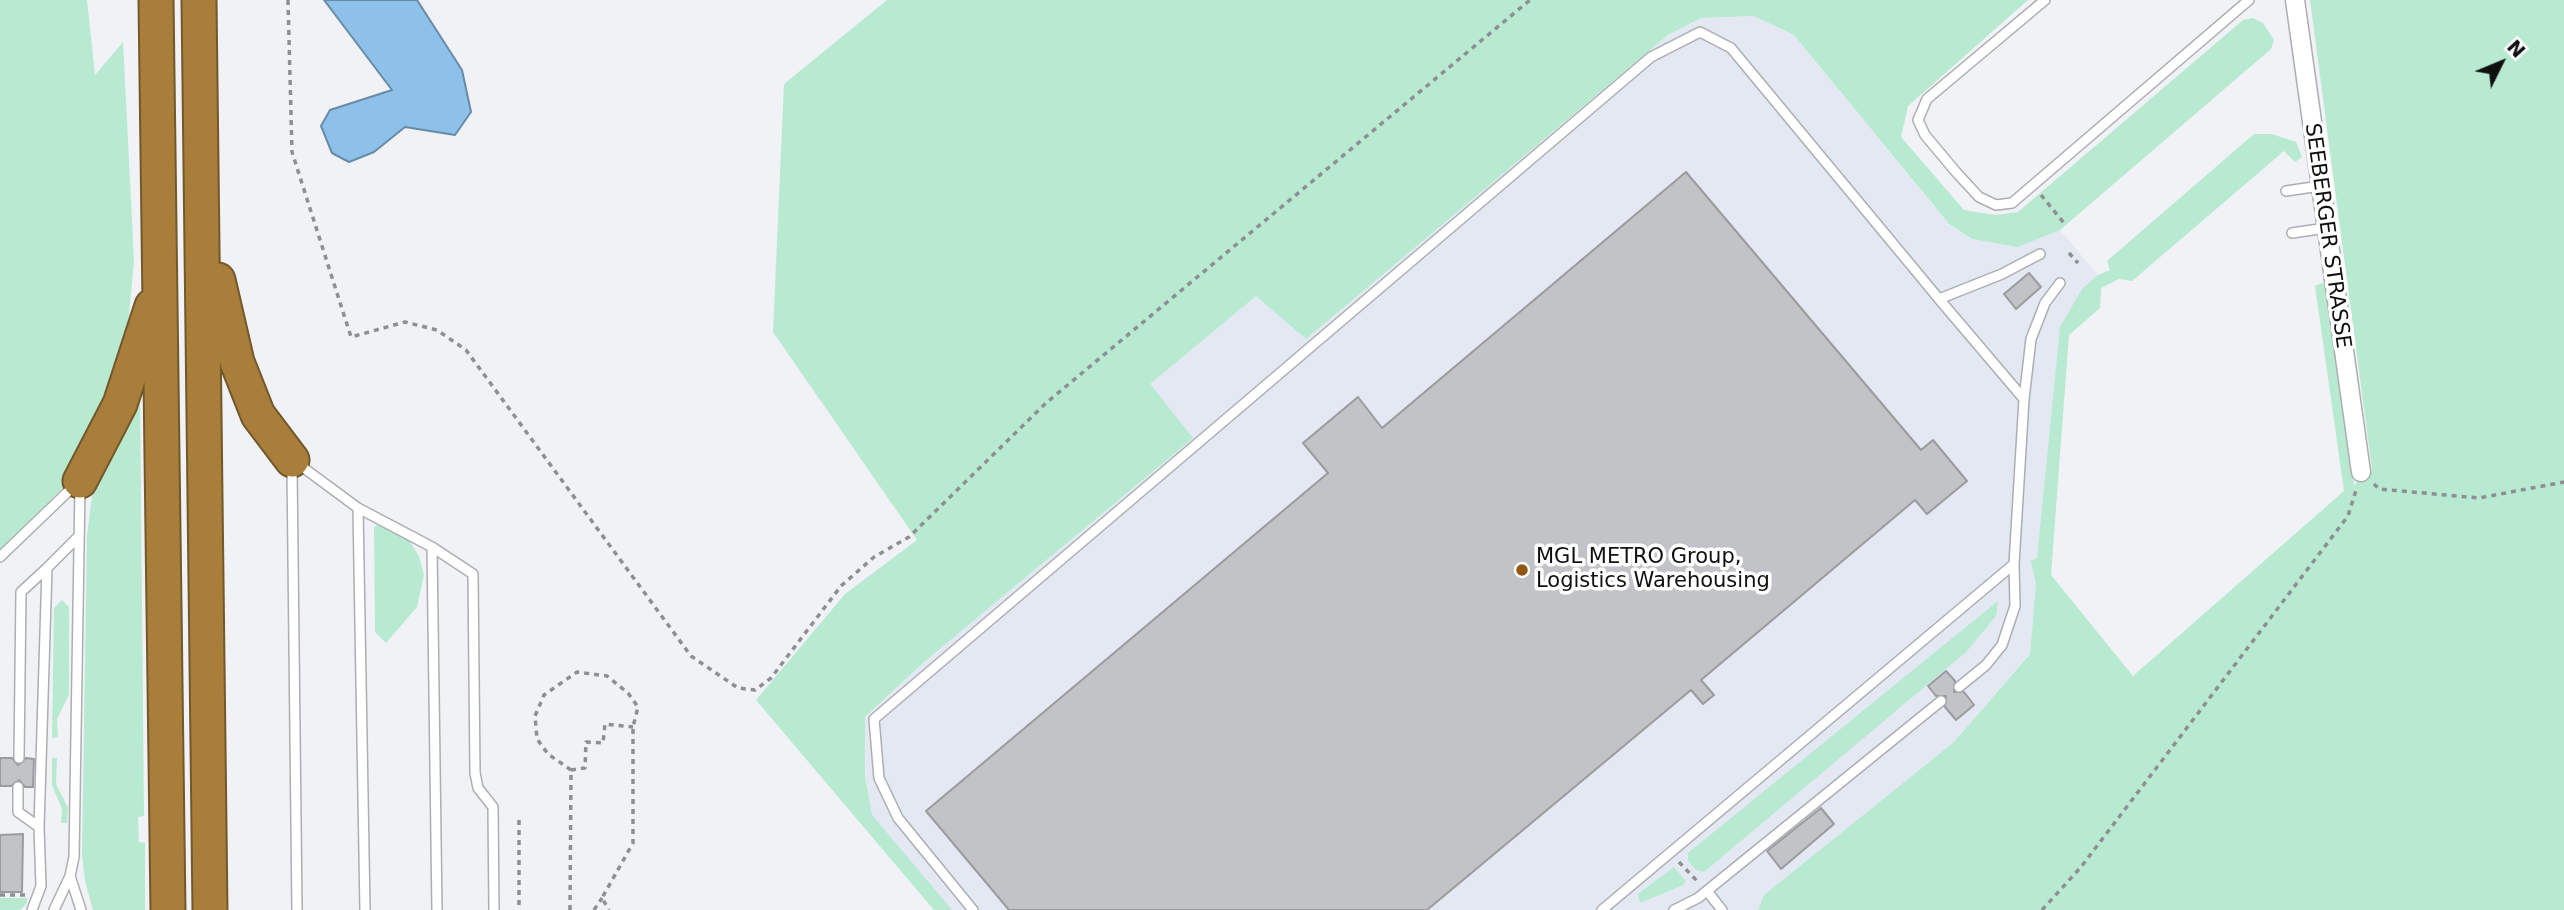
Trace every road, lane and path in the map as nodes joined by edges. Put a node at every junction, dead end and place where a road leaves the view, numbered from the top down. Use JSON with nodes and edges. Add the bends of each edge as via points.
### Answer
{"nodes":[{"id":1,"x":156,"y":0,"type":"edge"},
{"id":2,"x":199,"y":0,"type":"edge"},
{"id":3,"x":288,"y":0,"type":"edge"},
{"id":4,"x":1530,"y":0,"type":"edge"},
{"id":5,"x":2045,"y":0,"type":"edge"},
{"id":6,"x":2249,"y":0,"type":"edge"},
{"id":7,"x":2295,"y":0,"type":"edge"},
{"id":8,"x":201,"y":170,"type":"junction"},
{"id":9,"x":2033,"y":185,"type":"junction"},
{"id":10,"x":2320,"y":186,"type":"junction"},
{"id":11,"x":2286,"y":191,"type":"dead end"},
{"id":12,"x":2064,"y":223,"type":"dead end"},
{"id":13,"x":2326,"y":228,"type":"junction"},
{"id":14,"x":2292,"y":233,"type":"dead end"},
{"id":15,"x":2068,"y":253,"type":"dead end"},
{"id":16,"x":2040,"y":254,"type":"dead end"},
{"id":17,"x":2078,"y":263,"type":"dead end"},
{"id":18,"x":161,"y":281,"type":"junction"},
{"id":19,"x":2060,"y":283,"type":"dead end"},
{"id":20,"x":1940,"y":299,"type":"junction"},
{"id":21,"x":2024,"y":399,"type":"junction"},
{"id":22,"x":292,"y":460,"type":"junction"},
{"id":23,"x":2361,"y":472,"type":"junction"},
{"id":24,"x":80,"y":481,"type":"junction"},
{"id":25,"x":2564,"y":482,"type":"edge"},
{"id":26,"x":358,"y":508,"type":"junction"},
{"id":27,"x":78,"y":537,"type":"junction"},
{"id":28,"x":432,"y":547,"type":"junction"},
{"id":29,"x":0,"y":557,"type":"edge"},
{"id":30,"x":2014,"y":564,"type":"junction"},
{"id":31,"x":47,"y":568,"type":"junction"},
{"id":32,"x":1959,"y":687,"type":"dead end"},
{"id":33,"x":1941,"y":701,"type":"dead end"},
{"id":34,"x":633,"y":727,"type":"junction"},
{"id":35,"x":19,"y":758,"type":"dead end"},
{"id":36,"x":571,"y":770,"type":"junction"},
{"id":37,"x":18,"y":787,"type":"dead end"},
{"id":38,"x":519,"y":820,"type":"dead end"},
{"id":39,"x":39,"y":827,"type":"junction"},
{"id":40,"x":1671,"y":852,"type":"junction"},
{"id":41,"x":70,"y":876,"type":"junction"},
{"id":42,"x":1707,"y":891,"type":"junction"},
{"id":43,"x":0,"y":895,"type":"edge"},
{"id":44,"x":37,"y":896,"type":"junction"},
{"id":45,"x":602,"y":898,"type":"junction"},
{"id":46,"x":32,"y":910,"type":"edge"},
{"id":47,"x":54,"y":910,"type":"edge"},
{"id":48,"x":81,"y":910,"type":"edge"},
{"id":49,"x":168,"y":910,"type":"edge"},
{"id":50,"x":210,"y":910,"type":"edge"},
{"id":51,"x":297,"y":910,"type":"edge"},
{"id":52,"x":365,"y":910,"type":"edge"},
{"id":53,"x":436,"y":910,"type":"edge"},
{"id":54,"x":494,"y":910,"type":"edge"},
{"id":55,"x":519,"y":910,"type":"edge"},
{"id":56,"x":570,"y":910,"type":"edge"},
{"id":57,"x":594,"y":910,"type":"edge"},
{"id":58,"x":610,"y":910,"type":"edge"},
{"id":59,"x":973,"y":910,"type":"edge"},
{"id":60,"x":1602,"y":910,"type":"edge"},
{"id":61,"x":1674,"y":910,"type":"edge"},
{"id":62,"x":1721,"y":910,"type":"edge"},
{"id":63,"x":2042,"y":910,"type":"edge"}],
"edges":[{"from":1,"to":18,"type":"highway"},
{"from":2,"to":8,"type":"highway"},
{"from":3,"to":4,"type":"path","via":[[292,152],[351,337],[405,322],[437,330],[466,350],[691,656],[738,688],[755,690],[771,678],[841,586],[874,557],[909,537],[1046,403]]},
{"from":5,"to":9,"type":"lane","via":[[1927,99],[1918,120],[1925,135],[1979,197],[1996,205],[2012,203]]},
{"from":6,"to":9,"type":"lane"},
{"from":7,"to":10,"type":"street","name":"SEEBERGER STRASSE"},
{"from":8,"to":22,"type":"highway","via":[[222,307],[237,362],[258,415]]},
{"from":8,"to":50,"type":"highway"},
{"from":9,"to":12,"type":"path"},
{"from":10,"to":11,"type":"lane"},
{"from":10,"to":13,"type":"street","name":"SEEBERGER STRASSE"},
{"from":13,"to":14,"type":"lane"},
{"from":13,"to":23,"type":"street","name":"SEEBERGER STRASSE"},
{"from":15,"to":17,"type":"path"},
{"from":16,"to":20,"type":"lane"},
{"from":18,"to":24,"type":"highway","via":[[120,404]]},
{"from":18,"to":49,"type":"highway"},
{"from":19,"to":21,"type":"lane","via":[[2035,325]]},
{"from":20,"to":21,"type":"lane"},
{"from":20,"to":59,"type":"lane","via":[[1731,48],[1700,32],[1651,57],[874,719],[879,778],[898,818]]},
{"from":21,"to":30,"type":"lane"},
{"from":22,"to":26,"type":"lane"},
{"from":22,"to":51,"type":"lane"},
{"from":23,"to":25,"type":"path","via":[[2379,489],[2479,498]]},
{"from":23,"to":63,"type":"path","via":[[2348,516],[2081,867]]},
{"from":24,"to":27,"type":"lane"},
{"from":24,"to":29,"type":"lane"},
{"from":26,"to":28,"type":"lane"},
{"from":26,"to":52,"type":"lane"},
{"from":27,"to":31,"type":"lane"},
{"from":27,"to":41,"type":"lane","via":[[74,857]]},
{"from":28,"to":53,"type":"lane"},
{"from":28,"to":54,"type":"lane","via":[[473,574],[475,773],[478,788],[493,807]]},
{"from":30,"to":32,"type":"lane","via":[[2015,606],[2002,645]]},
{"from":30,"to":40,"type":"lane"},
{"from":31,"to":35,"type":"lane","via":[[21,592]]},
{"from":31,"to":39,"type":"lane"},
{"from":33,"to":42,"type":"lane"},
{"from":34,"to":36,"type":"path","via":[[605,724],[603,743],[586,742],[585,768]]},
{"from":34,"to":36,"type":"path","via":[[638,707],[607,676],[576,672],[560,682],[544,695],[535,716],[537,739],[548,754]]},
{"from":34,"to":45,"type":"path","via":[[633,844]]},
{"from":36,"to":56,"type":"path"},
{"from":37,"to":39,"type":"lane","via":[[18,812]]},
{"from":38,"to":55,"type":"path"},
{"from":39,"to":44,"type":"lane","via":[[41,886]]},
{"from":40,"to":42,"type":"path"},
{"from":40,"to":60,"type":"lane"},
{"from":41,"to":47,"type":"lane"},
{"from":41,"to":48,"type":"lane"},
{"from":42,"to":61,"type":"lane"},
{"from":42,"to":62,"type":"lane"},
{"from":43,"to":44,"type":"path"},
{"from":44,"to":46,"type":"lane"},
{"from":45,"to":57,"type":"path"},
{"from":45,"to":58,"type":"path"}]}
